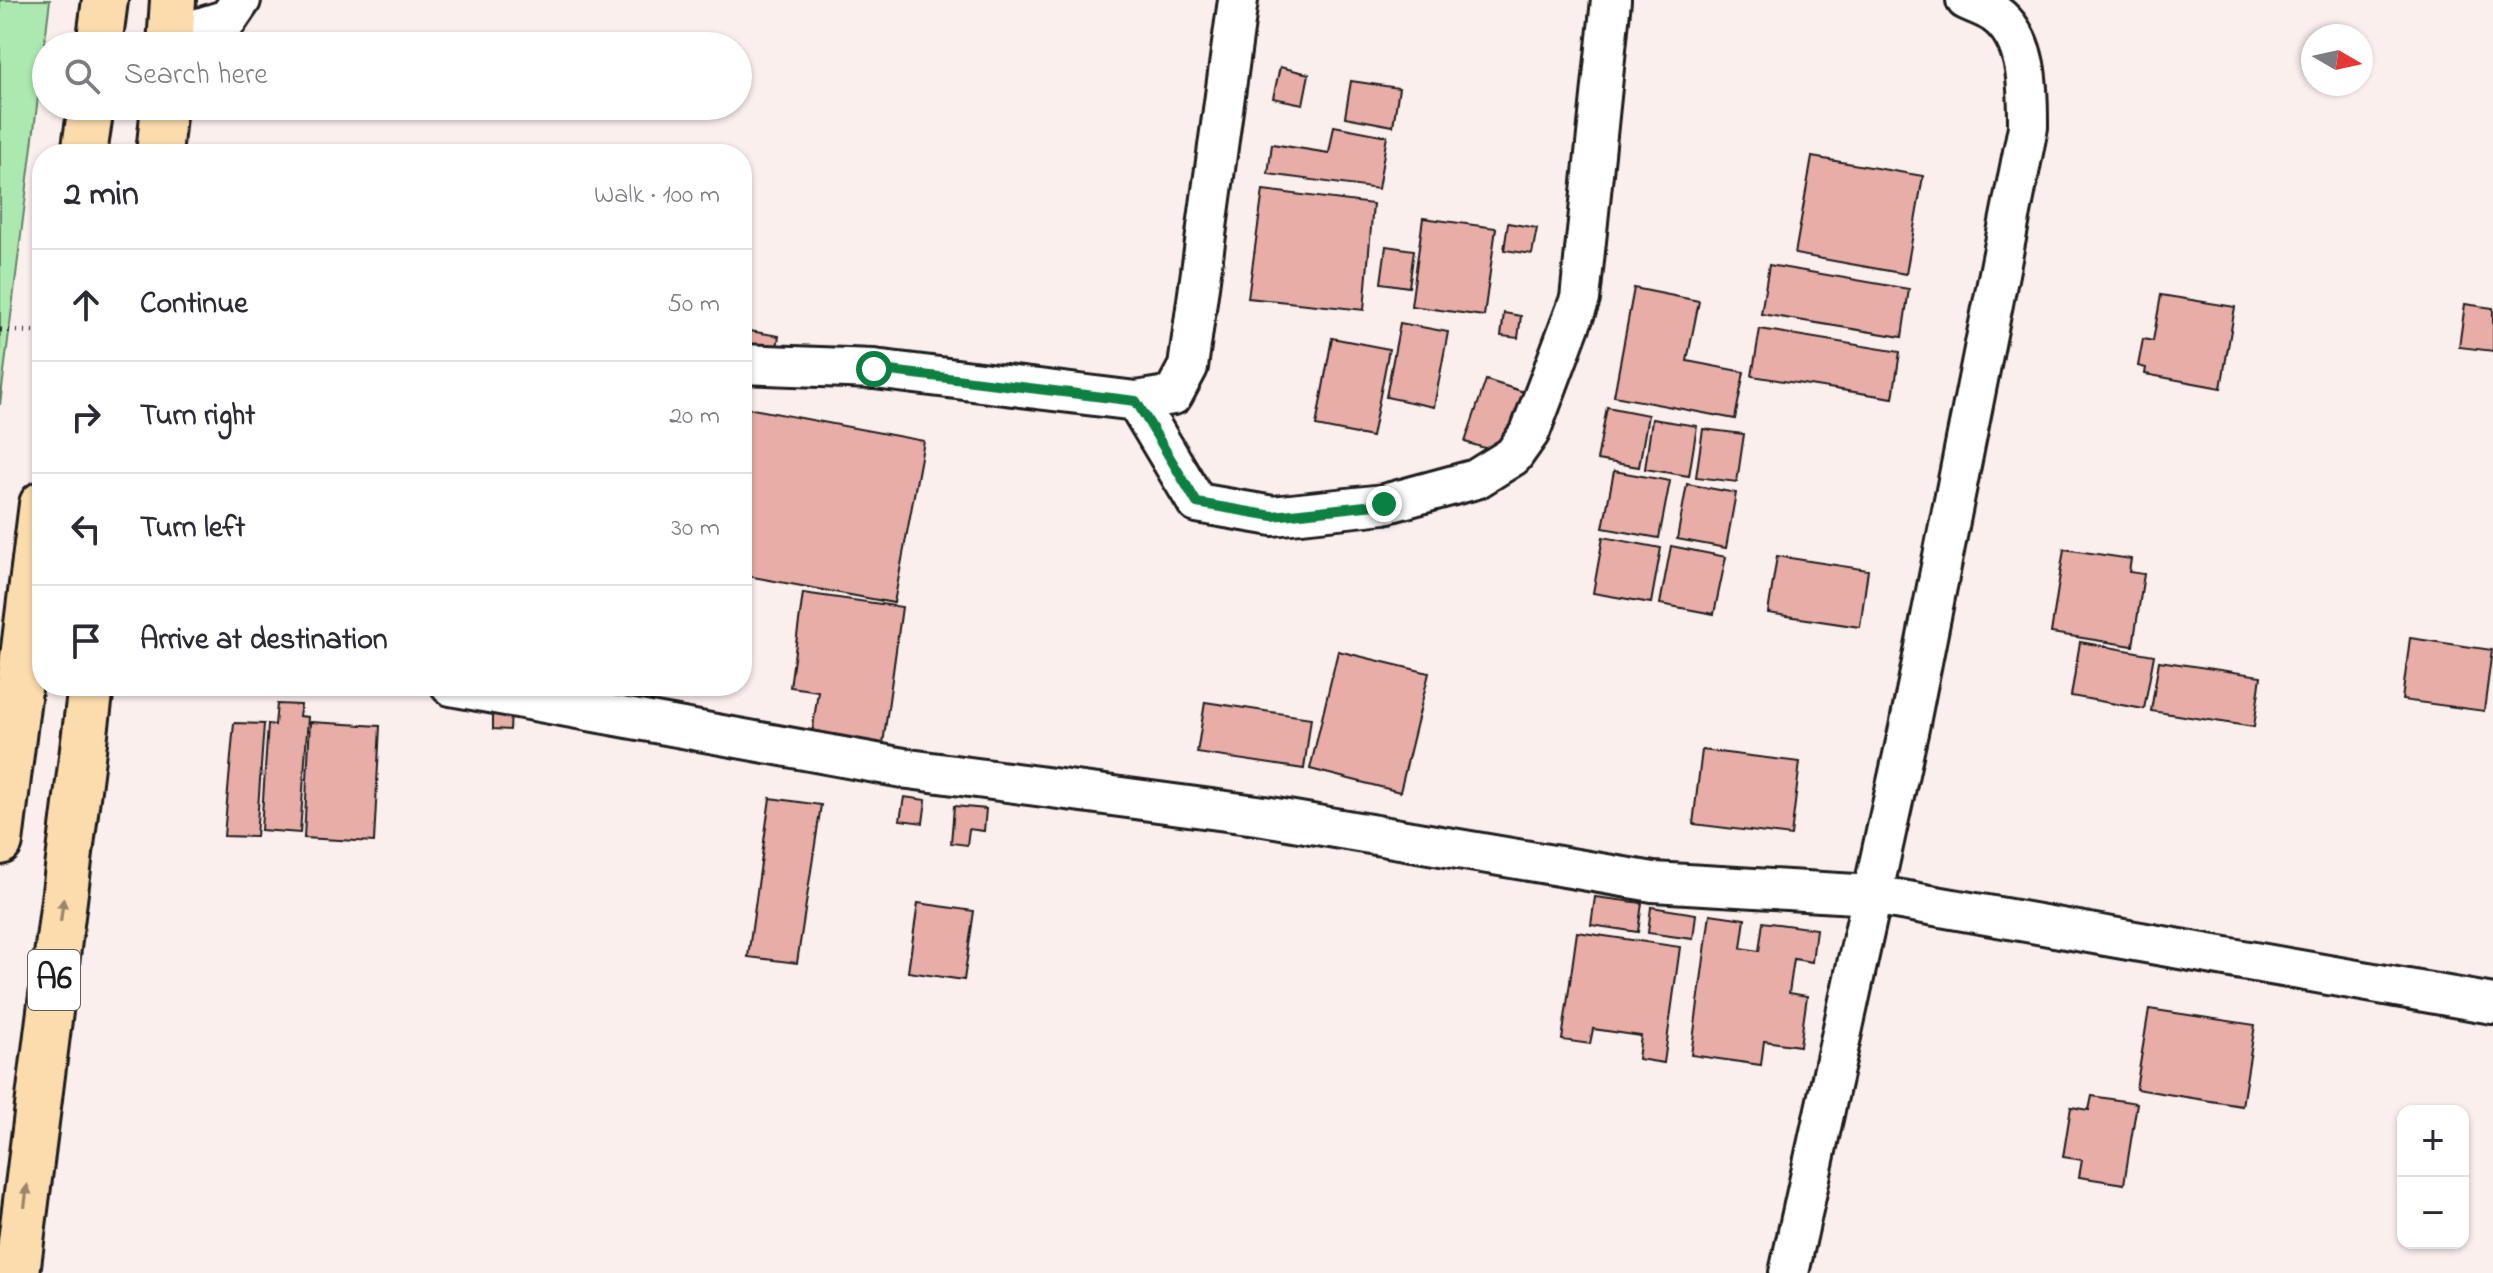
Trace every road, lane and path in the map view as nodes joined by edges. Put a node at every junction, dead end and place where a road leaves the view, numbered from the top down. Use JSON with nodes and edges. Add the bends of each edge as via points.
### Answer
{"nodes":[{"id":1,"x":105,"y":0,"type":"edge"},
{"id":2,"x":241,"y":0,"type":"edge"},
{"id":3,"x":1238,"y":0,"type":"edge"},
{"id":4,"x":1611,"y":0,"type":"edge"},
{"id":5,"x":1966,"y":0,"type":"edge"},
{"id":6,"x":171,"y":28,"type":"edge"},
{"id":7,"x":101,"y":32,"type":"edge"},
{"id":8,"x":89,"y":120,"type":"edge"},
{"id":9,"x":163,"y":120,"type":"edge"},
{"id":10,"x":85,"y":144,"type":"edge"},
{"id":11,"x":160,"y":144,"type":"edge"},
{"id":12,"x":0,"y":330,"type":"edge"},
{"id":13,"x":32,"y":332,"type":"edge"},
{"id":14,"x":752,"y":364,"type":"edge"},
{"id":15,"x":1136,"y":401,"type":"junction"},
{"id":16,"x":32,"y":584,"type":"edge"},
{"id":17,"x":90,"y":696,"type":"edge"},
{"id":18,"x":506,"y":696,"type":"edge"},
{"id":19,"x":0,"y":842,"type":"edge"},
{"id":20,"x":1873,"y":895,"type":"junction"},
{"id":21,"x":2493,"y":1004,"type":"edge"},
{"id":22,"x":17,"y":1273,"type":"edge"},
{"id":23,"x":1789,"y":1273,"type":"edge"}],
"edges":[{"from":1,"to":7,"type":"highway"},
{"from":2,"to":6,"type":"street","via":[[228,19]]},
{"from":3,"to":15,"type":"street","via":[[1188,367],[1173,395]]},
{"from":4,"to":15,"type":"street","via":[[1580,299],[1530,432],[1513,456],[1476,479],[1384,504],[1273,516],[1197,503]]},
{"from":5,"to":20,"type":"street","via":[[1996,15],[2018,41],[2028,89],[2028,127]]},
{"from":8,"to":10,"type":"highway"},
{"from":9,"to":11,"type":"highway"},
{"from":12,"to":13,"type":"path"},
{"from":14,"to":15,"type":"street","via":[[874,369]]},
{"from":16,"to":19,"type":"highway"},
{"from":22,"to":17,"type":"highway","number":"A6","one_way":true},
{"from":18,"to":20,"type":"street","via":[[909,769],[1264,816],[1653,882]]},
{"from":20,"to":21,"type":"street"},
{"from":20,"to":23,"type":"street"}]}
